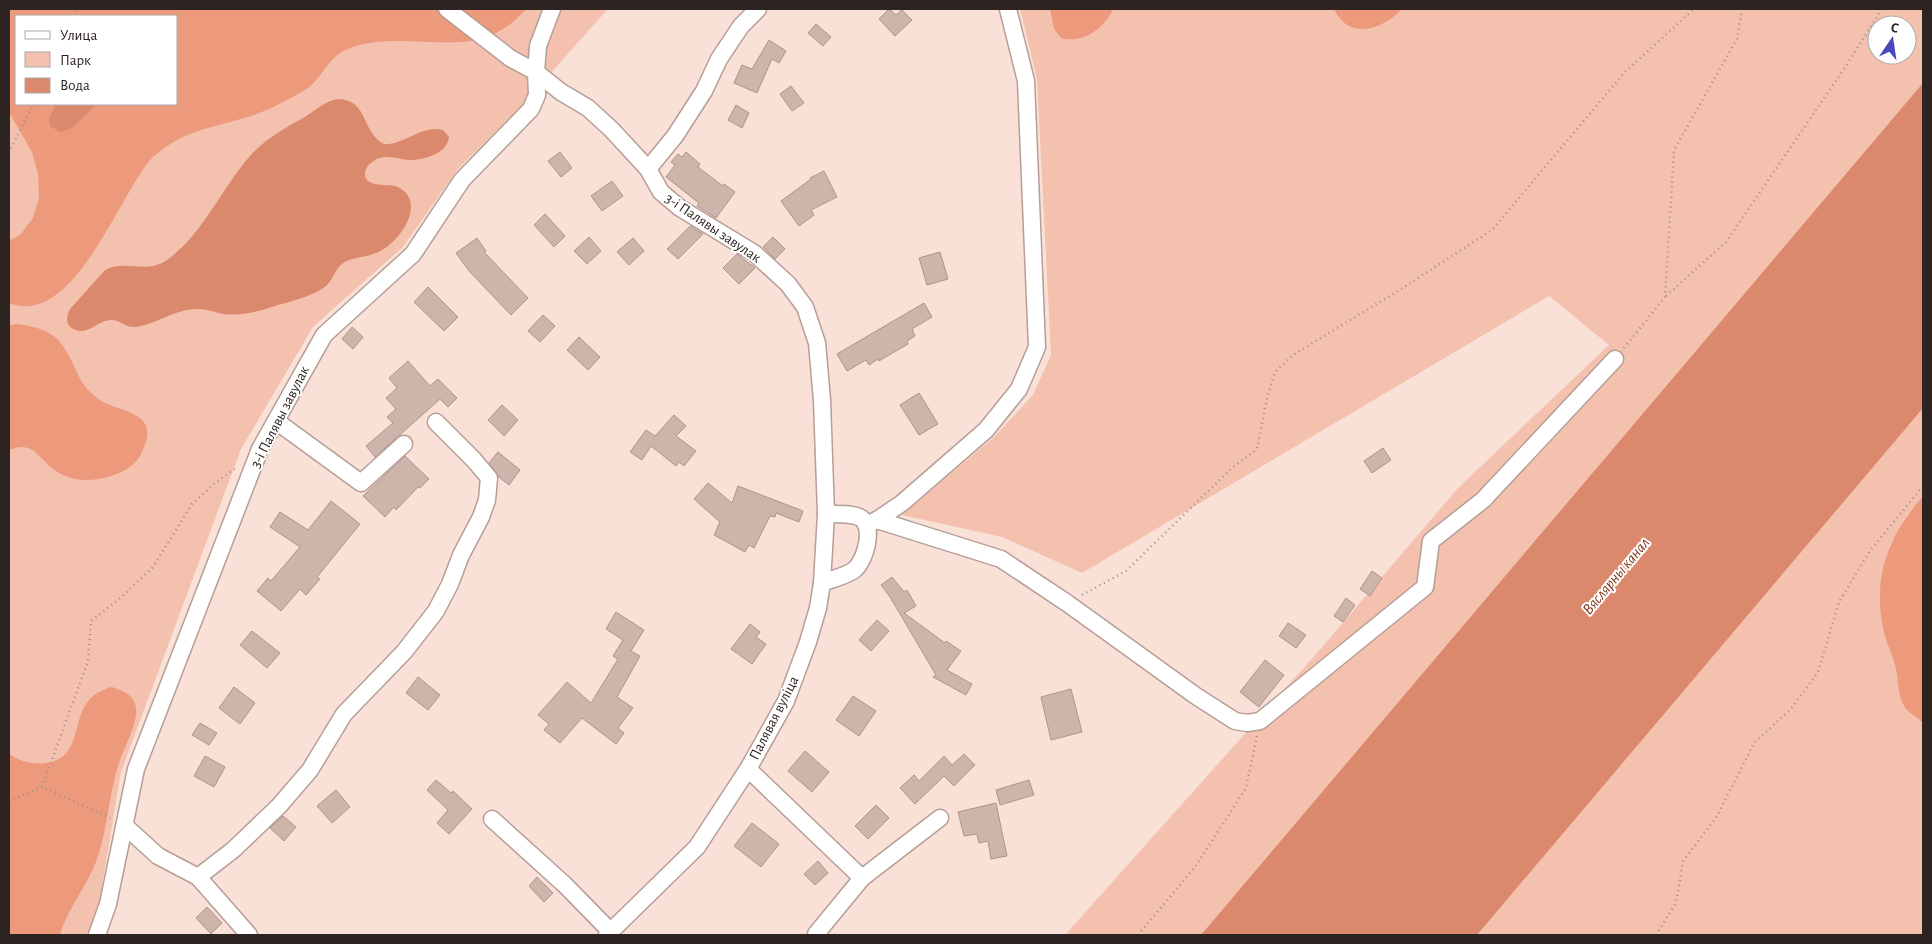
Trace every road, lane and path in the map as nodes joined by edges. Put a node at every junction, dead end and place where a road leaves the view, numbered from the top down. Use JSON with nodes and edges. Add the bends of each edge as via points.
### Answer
{"nodes":[{"id":1,"x":447,"y":9,"type":"edge"},
{"id":2,"x":552,"y":9,"type":"edge"},
{"id":3,"x":758,"y":9,"type":"edge"},
{"id":4,"x":1008,"y":9,"type":"edge"},
{"id":5,"x":1694,"y":9,"type":"edge"},
{"id":6,"x":1742,"y":9,"type":"edge"},
{"id":7,"x":1882,"y":9,"type":"edge"},
{"id":8,"x":536,"y":72,"type":"junction"},
{"id":9,"x":33,"y":105,"type":"edge"},
{"id":10,"x":9,"y":153,"type":"edge"},
{"id":11,"x":648,"y":169,"type":"junction"},
{"id":12,"x":1665,"y":297,"type":"junction"},
{"id":13,"x":1615,"y":359,"type":"joint"},
{"id":14,"x":276,"y":421,"type":"junction"},
{"id":15,"x":436,"y":422,"type":"dead end"},
{"id":16,"x":404,"y":444,"type":"dead end"},
{"id":17,"x":823,"y":452,"type":"joint"},
{"id":18,"x":237,"y":466,"type":"dead end"},
{"id":19,"x":1923,"y":486,"type":"edge"},
{"id":20,"x":826,"y":514,"type":"junction"},
{"id":21,"x":872,"y":523,"type":"junction"},
{"id":22,"x":822,"y":583,"type":"junction"},
{"id":23,"x":1067,"y":603,"type":"junction"},
{"id":24,"x":1260,"y":721,"type":"junction"},
{"id":25,"x":748,"y":769,"type":"junction"},
{"id":26,"x":42,"y":787,"type":"junction"},
{"id":27,"x":9,"y":801,"type":"edge"},
{"id":28,"x":940,"y":818,"type":"dead end"},
{"id":29,"x":492,"y":819,"type":"dead end"},
{"id":30,"x":125,"y":826,"type":"junction"},
{"id":31,"x":198,"y":876,"type":"junction"},
{"id":32,"x":862,"y":878,"type":"junction"},
{"id":33,"x":609,"y":934,"type":"edge"},
{"id":34,"x":816,"y":934,"type":"dead end"},
{"id":35,"x":97,"y":935,"type":"edge"},
{"id":36,"x":249,"y":935,"type":"edge"},
{"id":37,"x":1138,"y":935,"type":"edge"},
{"id":38,"x":1656,"y":935,"type":"edge"}],
"edges":[{"from":1,"to":8,"type":"street","via":[[510,58]]},
{"from":2,"to":8,"type":"street","name":"3-і Палявы завулак","via":[[538,46]]},
{"from":3,"to":11,"type":"street","via":[[741,26],[719,59],[704,91]]},
{"from":4,"to":21,"type":"street","via":[[1026,81],[1037,347],[1019,389],[986,430],[902,502]]},
{"from":5,"to":23,"type":"path","via":[[1625,72],[1492,230],[1293,355],[1275,372],[1257,449],[1232,468],[1126,571]]},
{"from":6,"to":12,"type":"path","via":[[1737,39],[1674,150]]},
{"from":7,"to":12,"type":"path","via":[[1726,242]]},
{"from":8,"to":11,"type":"street","name":"3-і Палявы завулак","via":[[588,108]]},
{"from":8,"to":14,"type":"street","name":"3-і Палявы завулак","via":[[537,94],[532,110],[462,180],[413,254],[324,335]]},
{"from":9,"to":10,"type":"path"},
{"from":11,"to":17,"type":"street","name":"3-і Палявы завулак","via":[[661,192],[680,208],[754,253],[788,284],[805,307],[817,343]]},
{"from":12,"to":13,"type":"path"},
{"from":13,"to":24,"type":"street","via":[[1482,500],[1431,541],[1425,587]]},
{"from":14,"to":16,"type":"street","via":[[361,483]]},
{"from":14,"to":30,"type":"street","name":"3-і Палявы завулак","via":[[260,449],[136,769]]},
{"from":15,"to":31,"type":"street","via":[[488,478],[487,500],[481,517],[436,611],[404,652],[344,714],[310,770],[279,806],[233,850]]},
{"from":17,"to":20,"type":"street","name":"Палявая вуліца"},
{"from":18,"to":26,"type":"path","via":[[192,504],[153,567],[91,621],[88,662]]},
{"from":19,"to":38,"type":"path","via":[[1870,551],[1839,602],[1818,672],[1790,710],[1754,743],[1716,818],[1683,860],[1676,903]]},
{"from":20,"to":21,"type":"street","via":[[846,515]]},
{"from":20,"to":22,"type":"street","name":"Палявая вуліца"},
{"from":21,"to":22,"type":"street","via":[[869,540],[856,570]]},
{"from":21,"to":23,"type":"street","via":[[1001,559]]},
{"from":22,"to":25,"type":"street","name":"Палявая вуліца","via":[[808,642],[786,701]]},
{"from":23,"to":24,"type":"street","via":[[1235,721]]},
{"from":24,"to":37,"type":"path","via":[[1246,788],[1195,867]]},
{"from":25,"to":32,"type":"street"},
{"from":25,"to":33,"type":"street","name":"Палявая вуліца","via":[[697,847]]},
{"from":26,"to":27,"type":"path"},
{"from":26,"to":30,"type":"path"},
{"from":28,"to":32,"type":"street"},
{"from":29,"to":33,"type":"street","via":[[566,885]]},
{"from":30,"to":31,"type":"street","via":[[158,856]]},
{"from":30,"to":35,"type":"street","name":"3-і Палявы завулак","via":[[108,904]]},
{"from":31,"to":36,"type":"street"},
{"from":32,"to":34,"type":"street"}]}
